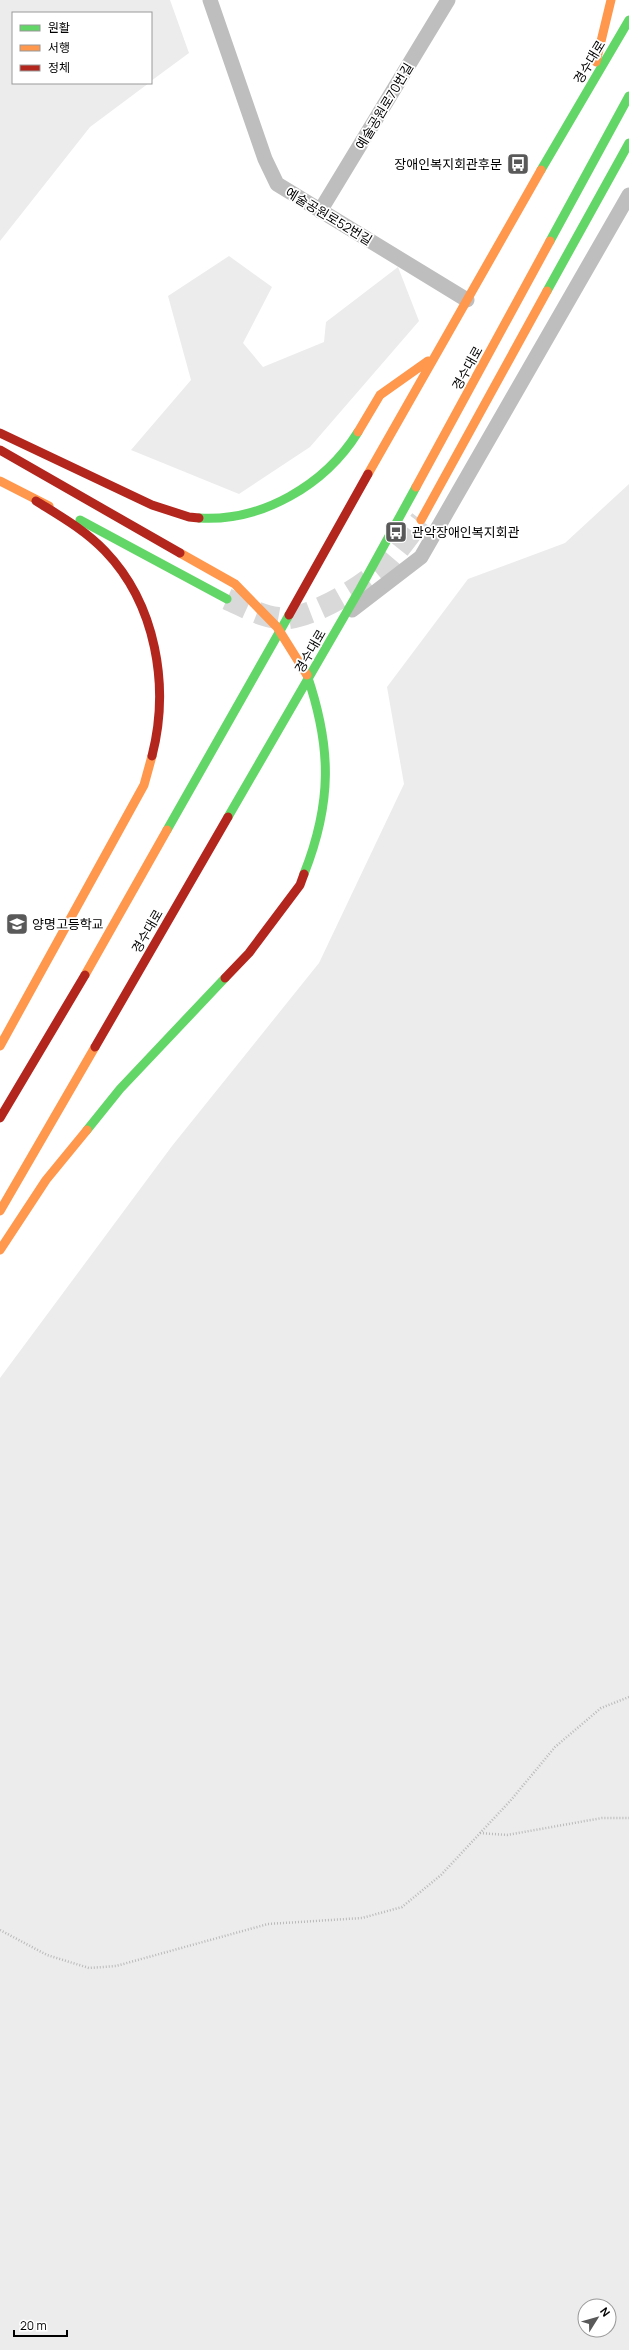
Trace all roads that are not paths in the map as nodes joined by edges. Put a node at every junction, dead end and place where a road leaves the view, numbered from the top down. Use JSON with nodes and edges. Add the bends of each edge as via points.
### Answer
{"nodes":[{"id":1,"x":210,"y":0,"type":"edge"},
{"id":2,"x":448,"y":0,"type":"edge"},
{"id":3,"x":611,"y":0,"type":"edge"},
{"id":4,"x":629,"y":20,"type":"edge"},
{"id":5,"x":590,"y":85,"type":"junction"},
{"id":6,"x":629,"y":96,"type":"edge"},
{"id":7,"x":626,"y":107,"type":"edge"},
{"id":8,"x":629,"y":143,"type":"edge"},
{"id":9,"x":629,"y":196,"type":"edge"},
{"id":10,"x":320,"y":211,"type":"junction"},
{"id":11,"x":467,"y":300,"type":"junction"},
{"id":12,"x":434,"y":356,"type":"junction"},
{"id":13,"x":0,"y":433,"type":"edge"},
{"id":14,"x":0,"y":450,"type":"edge"},
{"id":15,"x":0,"y":481,"type":"edge"},
{"id":16,"x":36,"y":501,"type":"junction"},
{"id":17,"x":421,"y":520,"type":"tunnel mouth"},
{"id":18,"x":226,"y":599,"type":"tunnel mouth"},
{"id":19,"x":346,"y":614,"type":"junction"},
{"id":20,"x":0,"y":1046,"type":"edge"},
{"id":21,"x":0,"y":1118,"type":"edge"},
{"id":22,"x":0,"y":1211,"type":"edge"},
{"id":23,"x":0,"y":1250,"type":"edge"}],
"edges":[{"from":1,"to":10,"type":"street","name":"예술공원로52번길","via":[[271,175],[277,184]]},
{"from":2,"to":10,"type":"street","name":"예술공원로70번길"},
{"from":3,"to":5,"type":"main road"},
{"from":4,"to":5,"type":"main road","name":"경수대로"},
{"from":5,"to":11,"type":"main road","name":"경수대로"},
{"from":6,"to":7,"type":"main road","name":"경수대로"},
{"from":7,"to":19,"type":"main road","name":"경수대로"},
{"from":8,"to":17,"type":"main road"},
{"from":9,"to":19,"type":"street","via":[[421,558]]},
{"from":10,"to":11,"type":"street","name":"예술공원로52번길"},
{"from":11,"to":12,"type":"main road","name":"경수대로"},
{"from":12,"to":13,"type":"main road","via":[[380,395],[346,451],[319,475],[285,500],[247,515],[218,519],[189,517],[152,504]]},
{"from":12,"to":21,"type":"main road","name":"경수대로","via":[[73,997]]},
{"from":14,"to":23,"type":"main road","via":[[235,584],[277,626],[306,671],[319,709],[326,753],[326,801],[317,841],[300,885],[249,953],[120,1089],[46,1180]]},
{"from":15,"to":16,"type":"main road"},
{"from":16,"to":18,"type":"main road","via":[[95,527]]},
{"from":16,"to":20,"type":"main road","via":[[87,535],[117,566],[136,594],[151,633],[158,667],[160,710],[156,743],[144,785]]},
{"from":19,"to":22,"type":"main road","name":"경수대로"}]}
